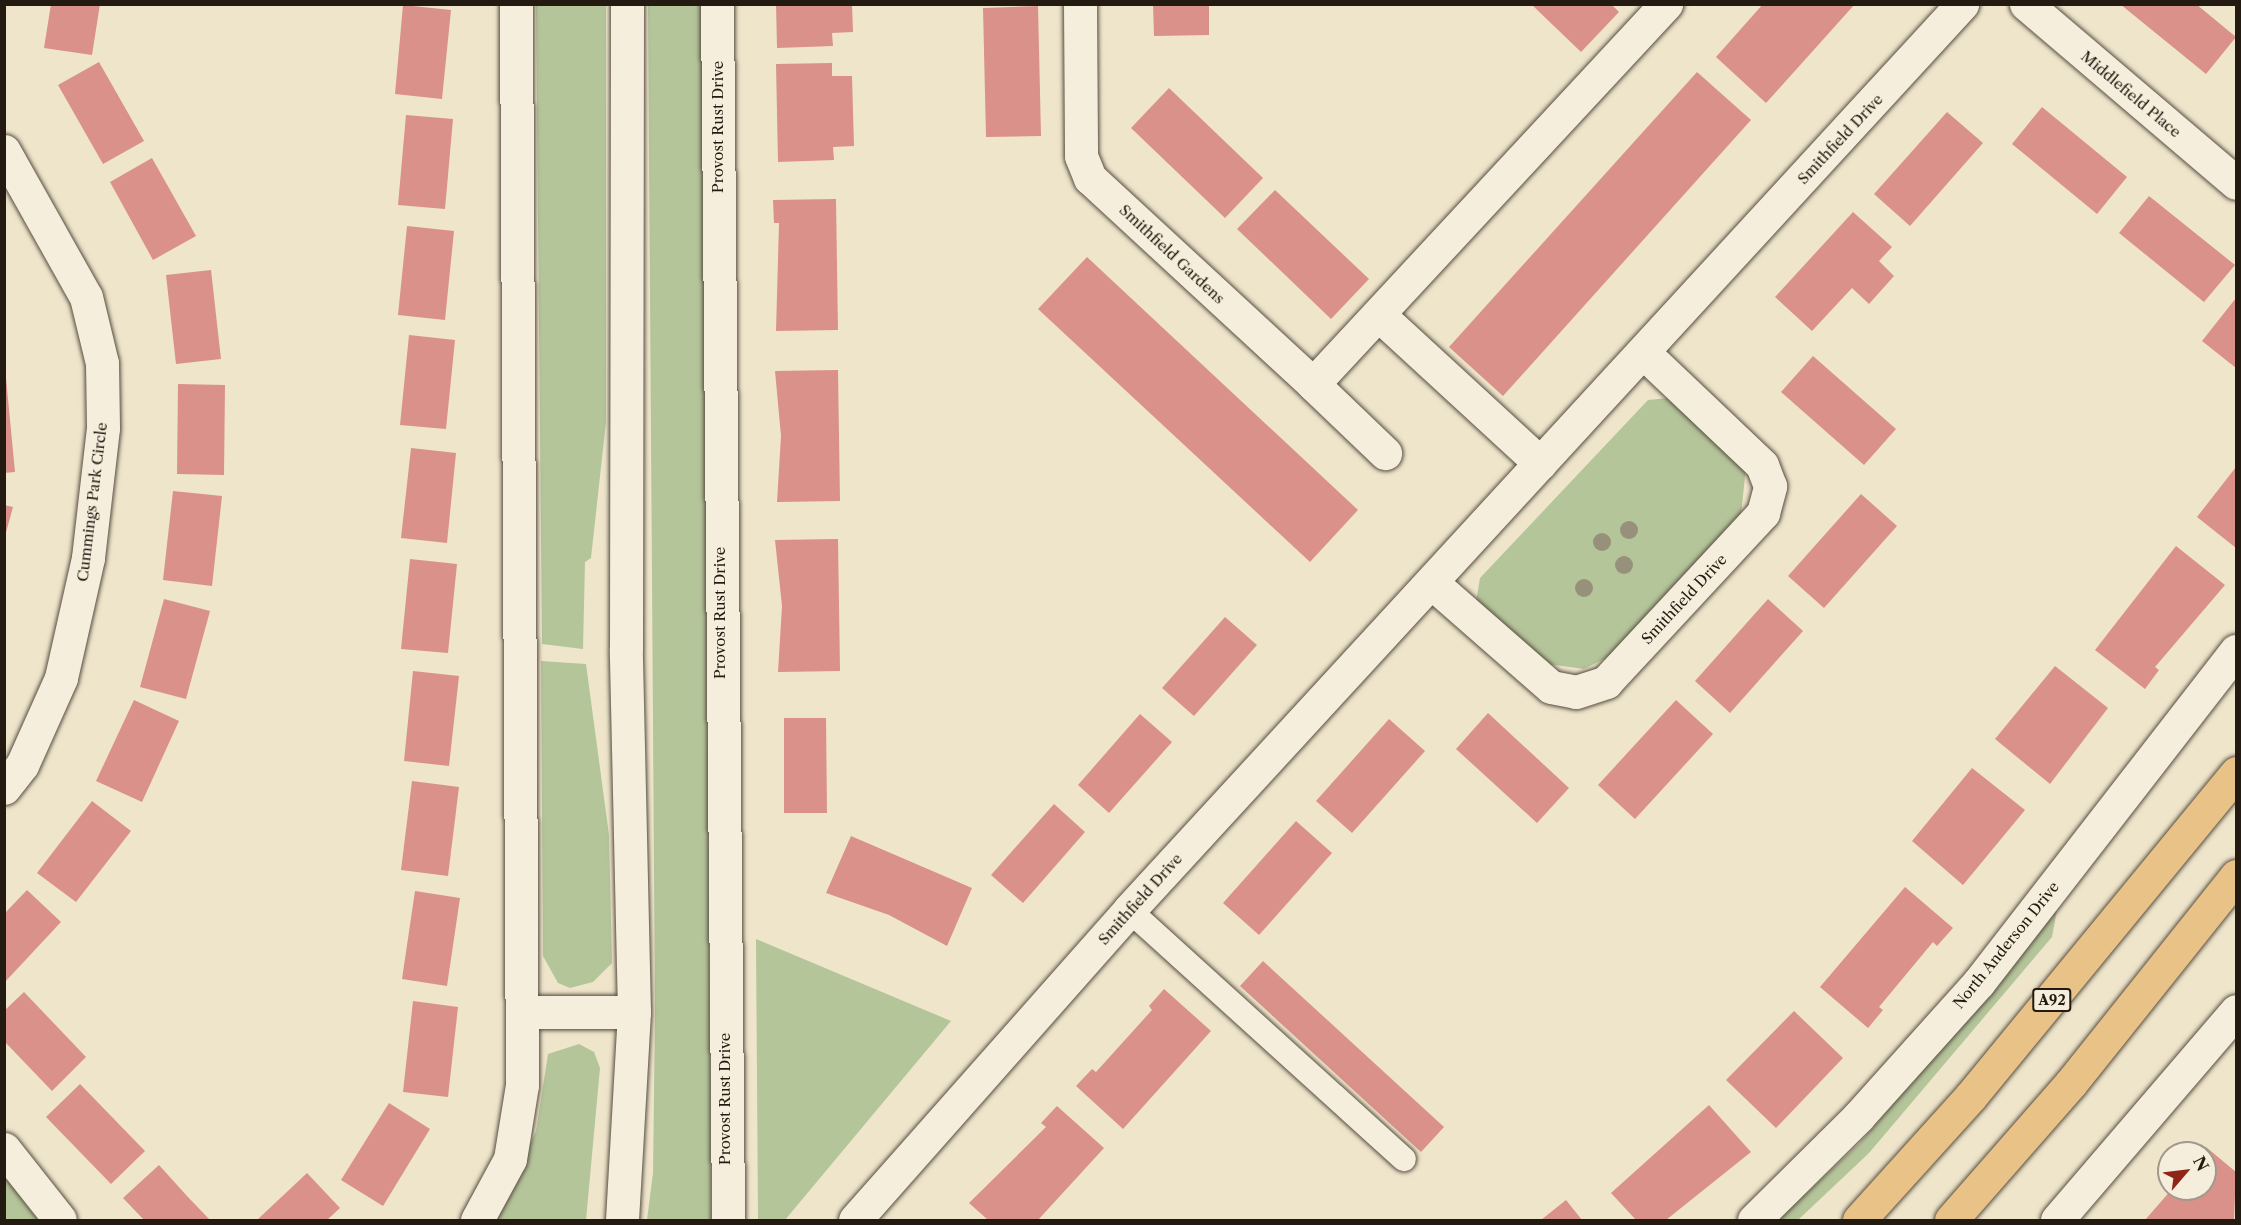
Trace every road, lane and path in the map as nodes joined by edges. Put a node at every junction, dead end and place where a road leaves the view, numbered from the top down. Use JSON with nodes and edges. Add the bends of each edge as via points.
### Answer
{"nodes":[{"id":1,"x":516,"y":4,"type":"edge"},
{"id":2,"x":627,"y":4,"type":"edge"},
{"id":3,"x":717,"y":4,"type":"edge"},
{"id":4,"x":1080,"y":4,"type":"edge"},
{"id":5,"x":1666,"y":4,"type":"edge"},
{"id":6,"x":1962,"y":4,"type":"edge"},
{"id":7,"x":2026,"y":4,"type":"edge"},
{"id":8,"x":4,"y":151,"type":"edge"},
{"id":9,"x":2236,"y":183,"type":"edge"},
{"id":10,"x":1379,"y":315,"type":"junction"},
{"id":11,"x":1644,"y":353,"type":"junction"},
{"id":12,"x":1313,"y":384,"type":"junction"},
{"id":13,"x":1385,"y":453,"type":"dead end"},
{"id":14,"x":1540,"y":463,"type":"junction"},
{"id":15,"x":1431,"y":582,"type":"junction"},
{"id":16,"x":2236,"y":651,"type":"edge"},
{"id":17,"x":2236,"y":773,"type":"edge"},
{"id":18,"x":4,"y":788,"type":"edge"},
{"id":19,"x":2236,"y":876,"type":"edge"},
{"id":20,"x":1129,"y":910,"type":"junction"},
{"id":21,"x":2236,"y":1011,"type":"edge"},
{"id":22,"x":524,"y":1012,"type":"junction"},
{"id":23,"x":634,"y":1012,"type":"junction"},
{"id":24,"x":4,"y":1149,"type":"edge"},
{"id":25,"x":1404,"y":1159,"type":"dead end"},
{"id":26,"x":60,"y":1221,"type":"edge"},
{"id":27,"x":477,"y":1221,"type":"edge"},
{"id":28,"x":622,"y":1221,"type":"edge"},
{"id":29,"x":728,"y":1221,"type":"edge"},
{"id":30,"x":855,"y":1221,"type":"edge"},
{"id":31,"x":1754,"y":1221,"type":"edge"},
{"id":32,"x":1859,"y":1221,"type":"edge"},
{"id":33,"x":1951,"y":1221,"type":"edge"},
{"id":34,"x":2057,"y":1221,"type":"edge"}],
"edges":[{"from":1,"to":22,"type":"street"},
{"from":2,"to":23,"type":"street","via":[[626,649]]},
{"from":3,"to":29,"type":"street","name":"Provost Rust Drive"},
{"from":4,"to":12,"type":"street","name":"Smithfield Gardens","via":[[1081,156],[1090,178]]},
{"from":5,"to":10,"type":"street"},
{"from":6,"to":11,"type":"street","name":"Smithfield Drive"},
{"from":7,"to":9,"type":"street","name":"Middlefield Place"},
{"from":8,"to":18,"type":"street","name":"Cummings Park Circle","via":[[86,297],[102,363],[103,428],[88,558],[61,678],[22,765]]},
{"from":10,"to":12,"type":"street"},
{"from":10,"to":14,"type":"street"},
{"from":11,"to":14,"type":"street","name":"Smithfield Drive"},
{"from":11,"to":15,"type":"street","name":"Smithfield Drive","via":[[1762,465],[1770,486],[1756,522],[1606,682],[1576,692],[1551,687]]},
{"from":12,"to":13,"type":"street","name":"Smithfield Gardens"},
{"from":14,"to":15,"type":"street","name":"Smithfield Drive"},
{"from":15,"to":20,"type":"street","name":"Smithfield Drive"},
{"from":16,"to":31,"type":"street","name":"North Anderson Drive","via":[[1979,982],[1858,1117]]},
{"from":17,"to":32,"type":"main road","number":"A92","via":[[1971,1096]]},
{"from":19,"to":33,"type":"main road","via":[[2071,1083]]},
{"from":20,"to":25,"type":"lane"},
{"from":20,"to":30,"type":"street","name":"Smithfield Drive"},
{"from":21,"to":34,"type":"street"},
{"from":22,"to":23,"type":"street"},
{"from":22,"to":27,"type":"street","via":[[522,1085],[510,1159]]},
{"from":23,"to":28,"type":"street"},
{"from":24,"to":26,"type":"street"}]}
